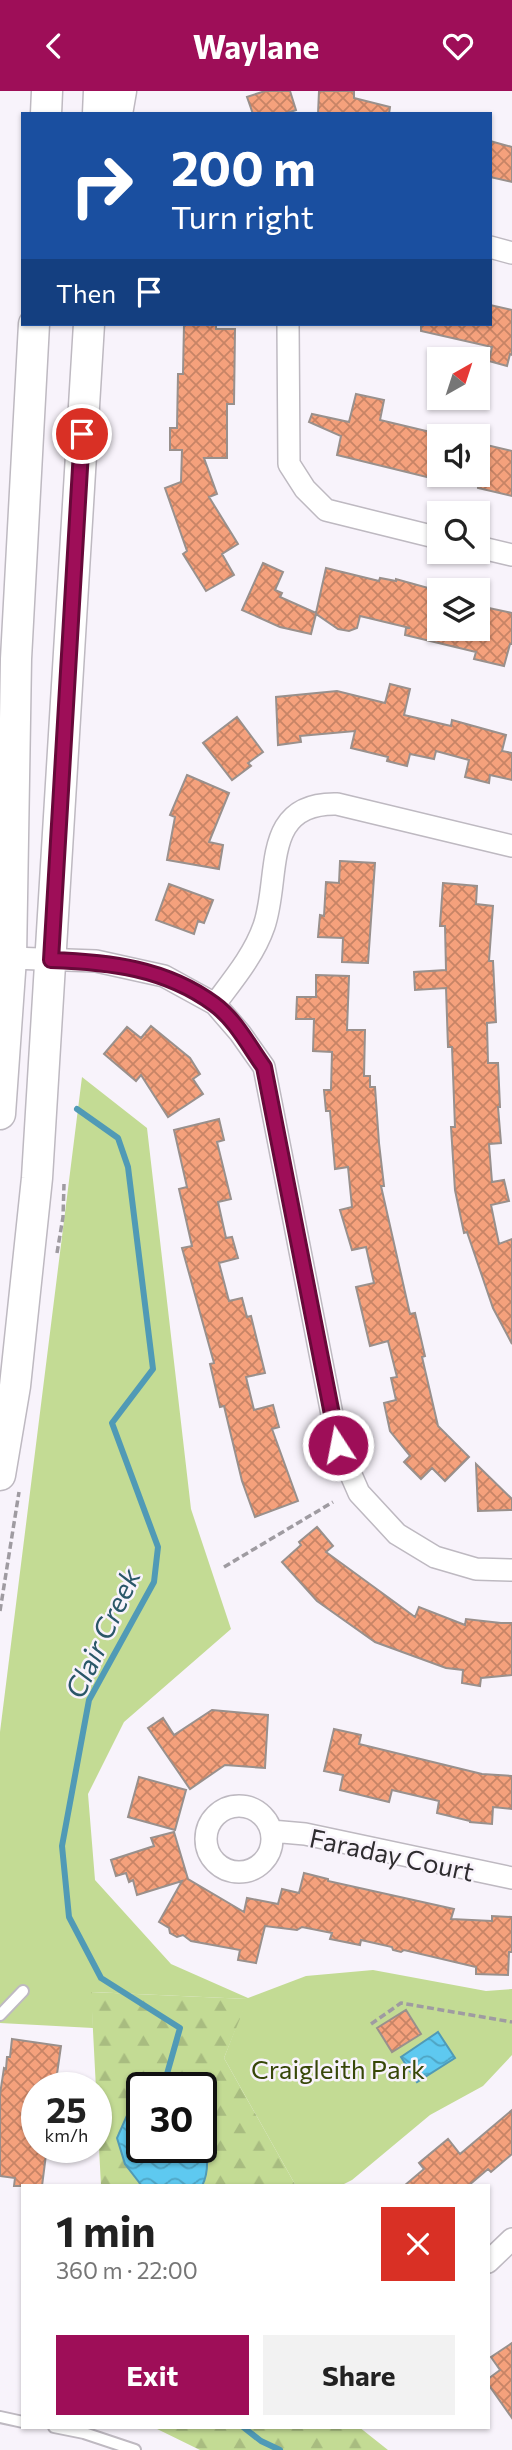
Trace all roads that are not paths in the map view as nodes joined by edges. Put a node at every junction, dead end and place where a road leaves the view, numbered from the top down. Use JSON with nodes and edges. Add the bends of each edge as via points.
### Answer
{"nodes":[{"id":1,"x":47,"y":91,"type":"edge"},
{"id":2,"x":99,"y":91,"type":"edge"},
{"id":3,"x":121,"y":91,"type":"edge"},
{"id":4,"x":46,"y":112,"type":"edge"},
{"id":5,"x":98,"y":112,"type":"edge"},
{"id":6,"x":117,"y":112,"type":"edge"},
{"id":7,"x":492,"y":248,"type":"edge"},
{"id":8,"x":512,"y":253,"type":"edge"},
{"id":9,"x":34,"y":326,"type":"edge"},
{"id":10,"x":89,"y":326,"type":"edge"},
{"id":11,"x":288,"y":326,"type":"edge"},
{"id":12,"x":427,"y":535,"type":"edge"},
{"id":13,"x":490,"y":550,"type":"edge"},
{"id":14,"x":512,"y":555,"type":"edge"},
{"id":15,"x":512,"y":846,"type":"edge"},
{"id":16,"x":11,"y":958,"type":"junction"},
{"id":17,"x":51,"y":960,"type":"junction"},
{"id":18,"x":215,"y":1005,"type":"junction"},
{"id":19,"x":0,"y":1114,"type":"edge"},
{"id":20,"x":8,"y":1386,"type":"edge"},
{"id":21,"x":0,"y":1475,"type":"edge"},
{"id":22,"x":512,"y":1570,"type":"edge"},
{"id":23,"x":271,"y":1831,"type":"dead end"},
{"id":24,"x":512,"y":1878,"type":"edge"},
{"id":25,"x":23,"y":1991,"type":"dead end"},
{"id":26,"x":0,"y":2015,"type":"edge"},
{"id":27,"x":512,"y":2239,"type":"edge"},
{"id":28,"x":490,"y":2260,"type":"edge"},
{"id":29,"x":0,"y":2417,"type":"edge"},
{"id":30,"x":21,"y":2422,"type":"edge"},
{"id":31,"x":64,"y":2429,"type":"edge"},
{"id":32,"x":135,"y":2450,"type":"edge"}],
"edges":[{"from":1,"to":4,"type":"main road"},
{"from":2,"to":5,"type":"main road"},
{"from":3,"to":6,"type":"main road"},
{"from":7,"to":8,"type":"street"},
{"from":9,"to":16,"type":"main road","via":[[12,659]]},
{"from":10,"to":17,"type":"main road"},
{"from":11,"to":12,"type":"street","via":[[289,464],[305,489],[326,510]]},
{"from":13,"to":14,"type":"street"},
{"from":15,"to":18,"type":"street","via":[[337,804],[303,809],[286,823],[277,845],[264,926],[247,961]]},
{"from":16,"to":17,"type":"street"},
{"from":16,"to":19,"type":"main road"},
{"from":17,"to":18,"type":"street","via":[[96,961],[164,975]]},
{"from":17,"to":20,"type":"main road","via":[[37,1178]]},
{"from":18,"to":22,"type":"street","via":[[264,1067],[338,1445],[359,1493],[397,1534],[435,1557],[476,1569]]},
{"from":20,"to":21,"type":"main road"},
{"from":23,"to":24,"type":"street","name":"Faraday Court","via":[[305,1834]]},
{"from":25,"to":26,"type":"lane"},
{"from":27,"to":28,"type":"street"},
{"from":29,"to":30,"type":"lane"},
{"from":31,"to":32,"type":"lane"}]}
